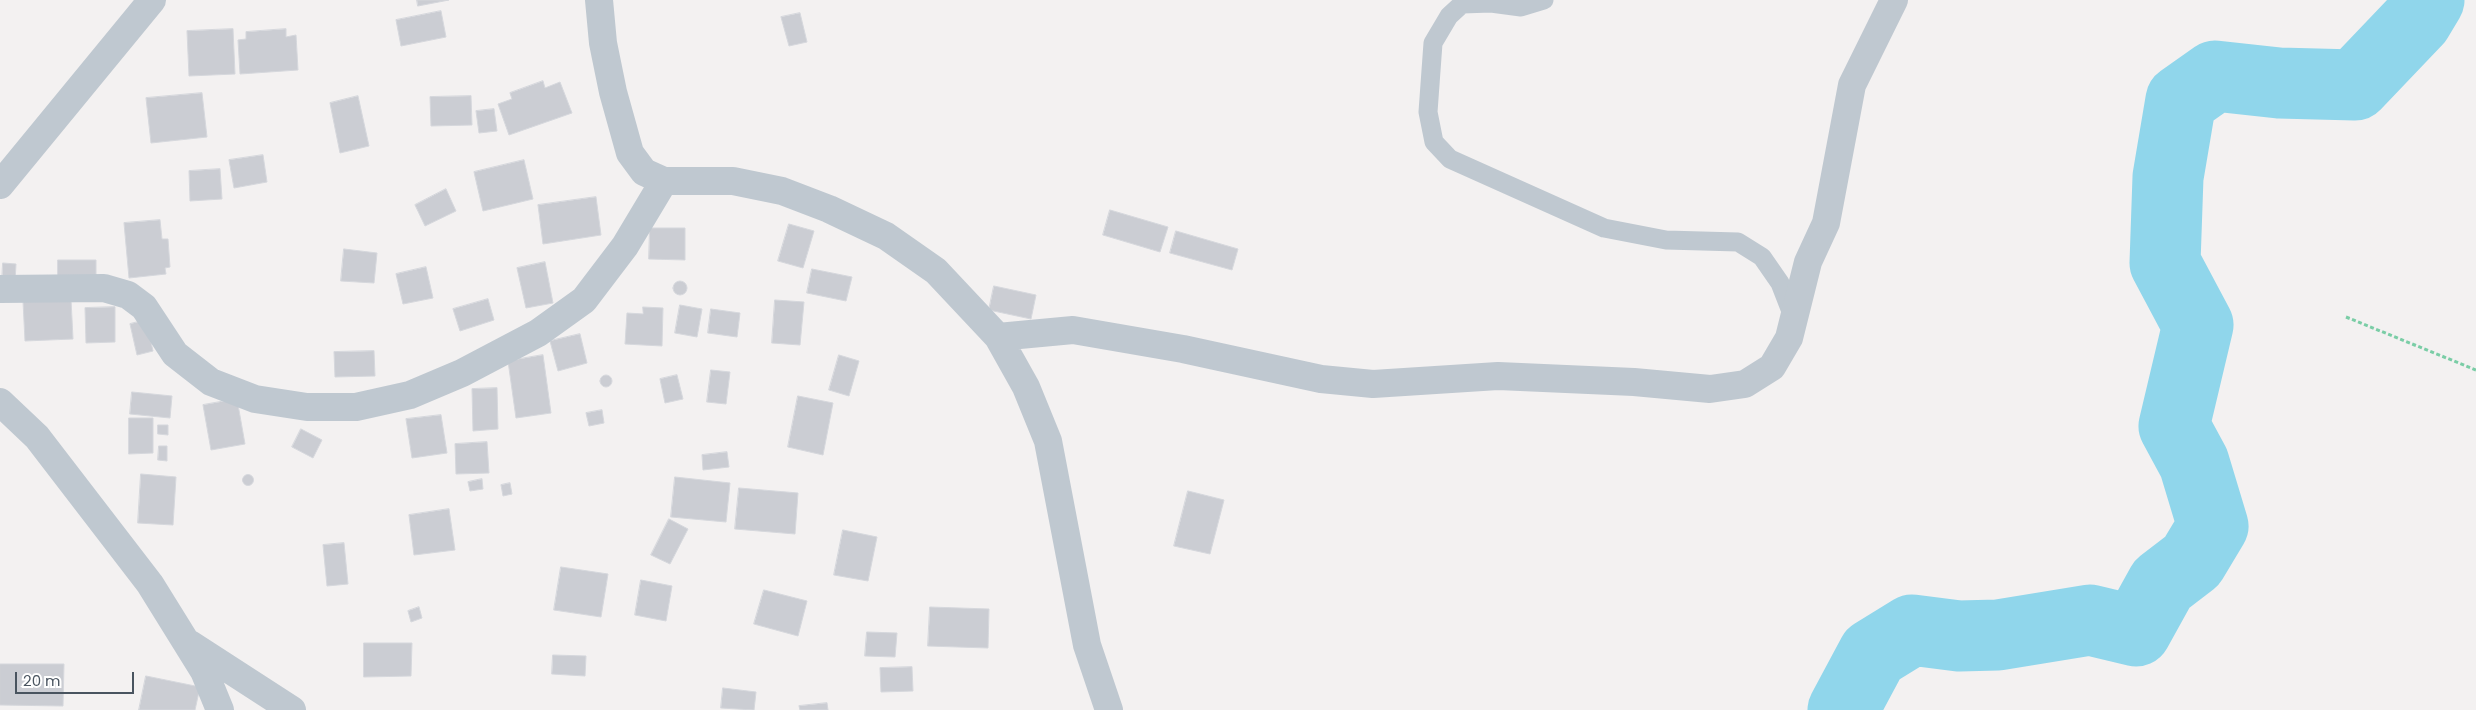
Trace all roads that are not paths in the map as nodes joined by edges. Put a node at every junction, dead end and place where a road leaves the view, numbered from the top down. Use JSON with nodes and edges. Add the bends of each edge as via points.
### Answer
{"nodes":[{"id":1,"x":152,"y":0,"type":"edge"},
{"id":2,"x":599,"y":0,"type":"edge"},
{"id":3,"x":1544,"y":0,"type":"edge"},
{"id":4,"x":1894,"y":0,"type":"edge"},
{"id":5,"x":664,"y":181,"type":"junction"},
{"id":6,"x":0,"y":185,"type":"edge"},
{"id":7,"x":0,"y":289,"type":"edge"},
{"id":8,"x":1794,"y":319,"type":"junction"},
{"id":9,"x":998,"y":337,"type":"junction"},
{"id":10,"x":0,"y":402,"type":"edge"},
{"id":11,"x":184,"y":640,"type":"junction"},
{"id":12,"x":220,"y":710,"type":"edge"},
{"id":13,"x":292,"y":710,"type":"edge"},
{"id":14,"x":1109,"y":710,"type":"edge"}],
"edges":[{"from":1,"to":6,"type":"street"},
{"from":2,"to":5,"type":"street","via":[[613,92],[630,153],[644,172]]},
{"from":3,"to":8,"type":"lane","via":[[1521,7],[1462,4],[1449,16],[1434,43],[1428,112],[1434,142],[1450,159],[1604,228],[1666,240],[1738,242],[1762,257],[1780,283]]},
{"from":4,"to":8,"type":"street","via":[[1852,85],[1826,224],[1808,262]]},
{"from":5,"to":7,"type":"street","via":[[625,246],[584,300],[538,333],[462,373],[410,395],[356,407],[307,407],[255,399],[211,382],[175,354],[144,307],[128,295],[104,288]]},
{"from":5,"to":9,"type":"street","via":[[733,181],[782,191],[829,209],[886,236],[936,271]]},
{"from":8,"to":9,"type":"street","via":[[1789,338],[1772,368],[1744,384],[1710,389],[1498,376],[1373,384],[1321,378],[1073,330]]},
{"from":9,"to":14,"type":"street","via":[[1026,387],[1048,441],[1087,645]]},
{"from":10,"to":11,"type":"street","via":[[37,437],[55,460],[150,584]]},
{"from":11,"to":12,"type":"street","via":[[204,671]]},
{"from":11,"to":13,"type":"street"}]}
